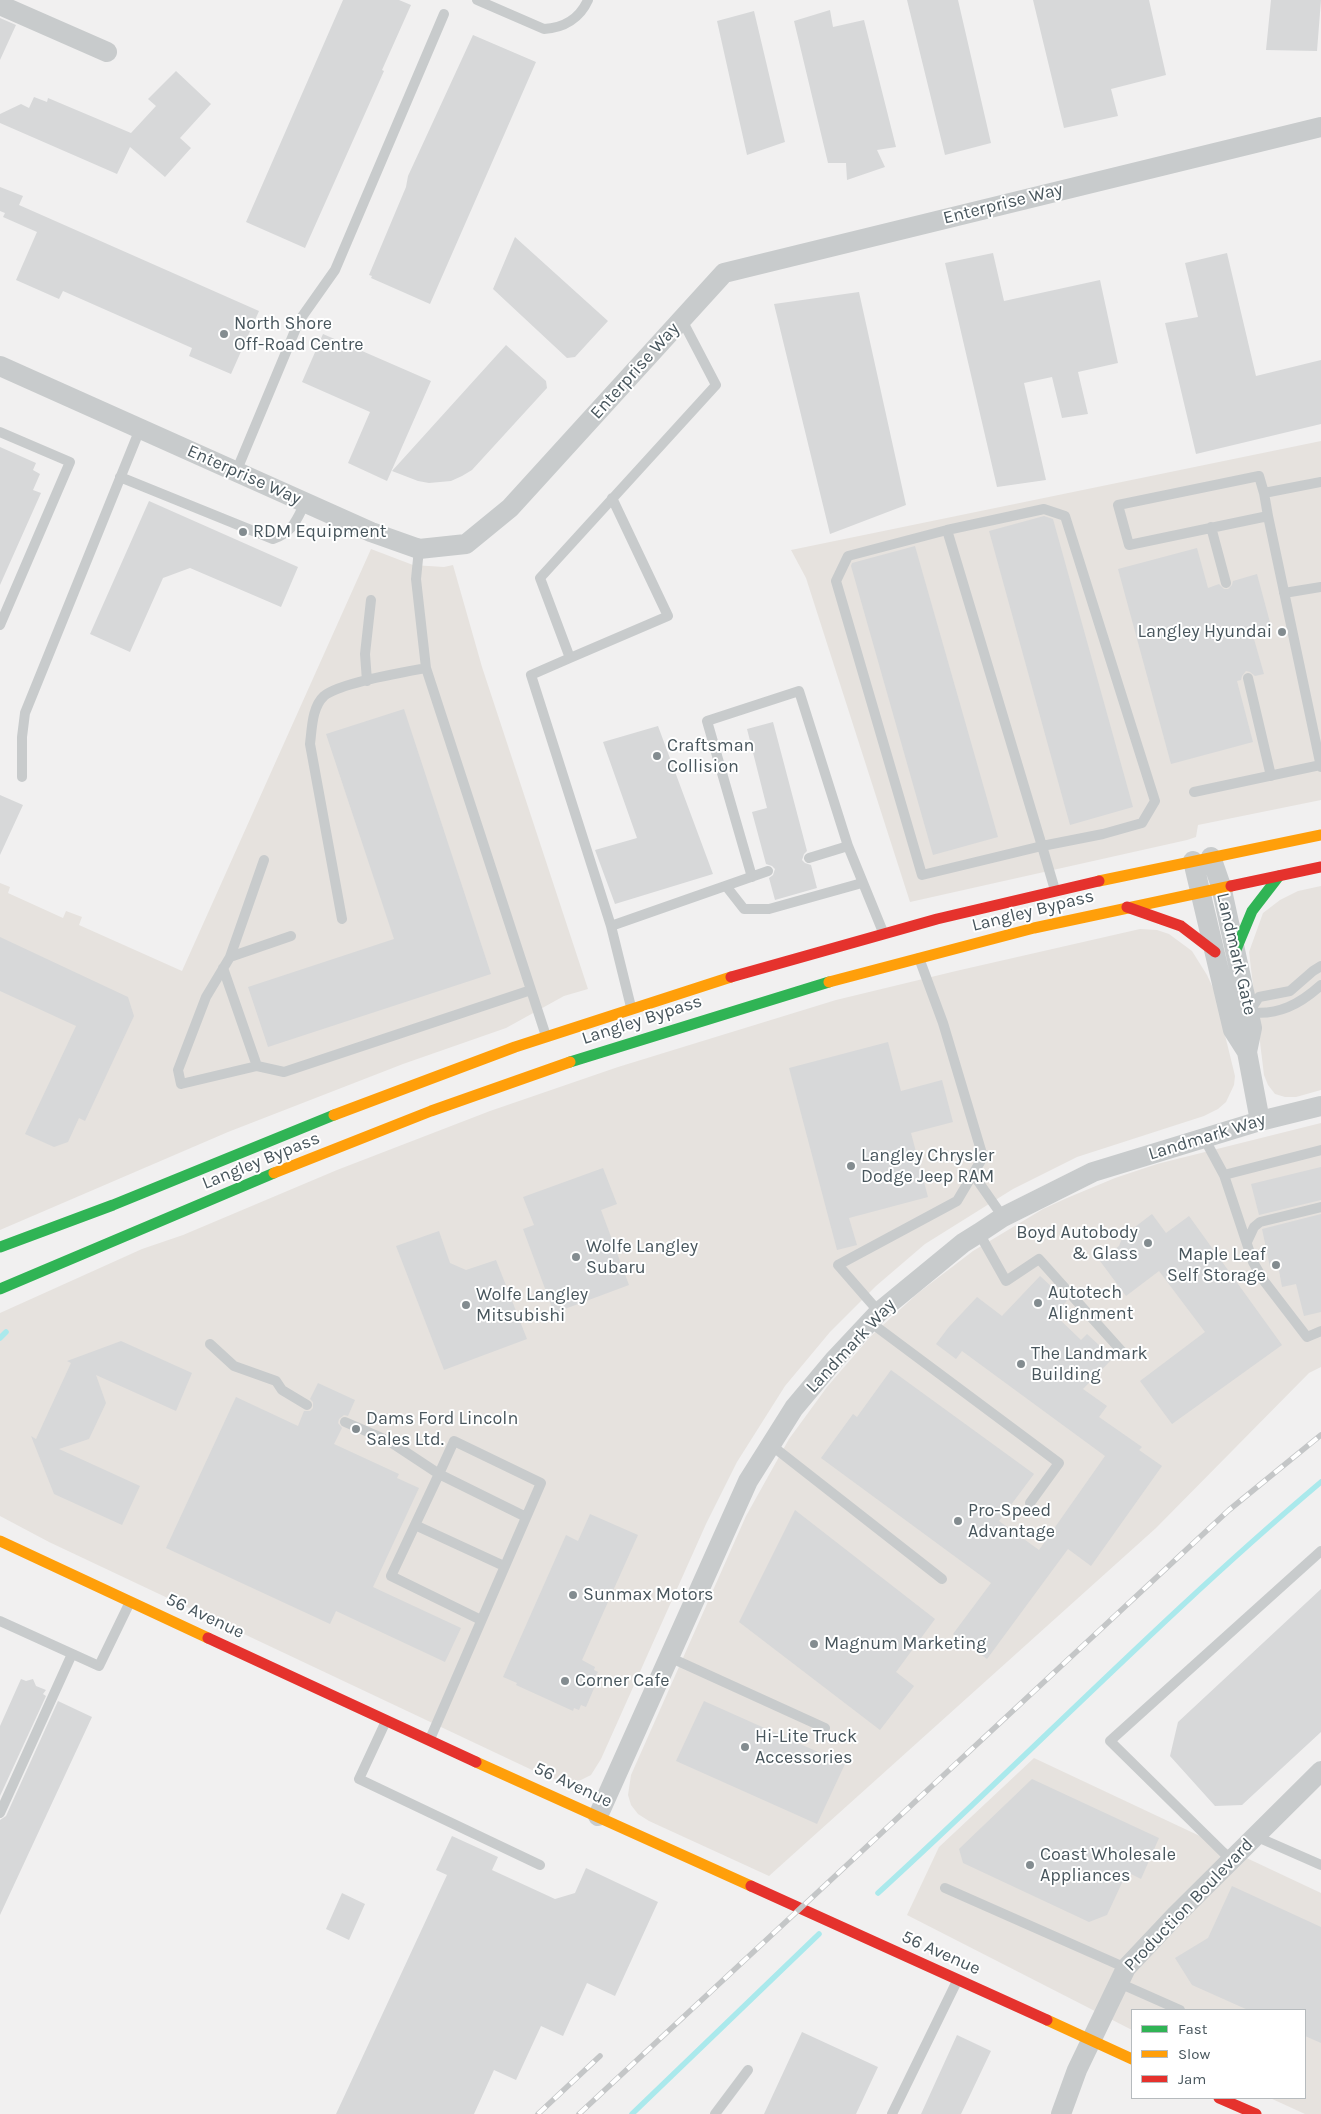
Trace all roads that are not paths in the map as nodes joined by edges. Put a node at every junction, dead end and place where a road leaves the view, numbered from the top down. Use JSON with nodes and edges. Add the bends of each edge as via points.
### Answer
{"nodes":[{"id":1,"x":476,"y":0,"type":"edge"},
{"id":2,"x":588,"y":0,"type":"edge"},
{"id":3,"x":0,"y":5,"type":"edge"},
{"id":4,"x":444,"y":14,"type":"dead end"},
{"id":5,"x":107,"y":52,"type":"dead end"},
{"id":6,"x":1321,"y":126,"type":"edge"},
{"id":7,"x":682,"y":320,"type":"junction"},
{"id":8,"x":0,"y":366,"type":"edge"},
{"id":9,"x":140,"y":429,"type":"junction"},
{"id":10,"x":0,"y":432,"type":"edge"},
{"id":11,"x":236,"y":472,"type":"junction"},
{"id":12,"x":120,"y":478,"type":"junction"},
{"id":13,"x":1321,"y":482,"type":"edge"},
{"id":14,"x":1264,"y":493,"type":"junction"},
{"id":15,"x":612,"y":498,"type":"junction"},
{"id":16,"x":304,"y":502,"type":"junction"},
{"id":17,"x":1268,"y":516,"type":"junction"},
{"id":18,"x":1211,"y":527,"type":"junction"},
{"id":19,"x":947,"y":530,"type":"junction"},
{"id":20,"x":419,"y":549,"type":"junction"},
{"id":21,"x":1226,"y":583,"type":"dead end"},
{"id":22,"x":1321,"y":587,"type":"edge"},
{"id":23,"x":1284,"y":593,"type":"junction"},
{"id":24,"x":371,"y":600,"type":"dead end"},
{"id":25,"x":0,"y":625,"type":"edge"},
{"id":26,"x":570,"y":658,"type":"junction"},
{"id":27,"x":426,"y":668,"type":"junction"},
{"id":28,"x":1248,"y":678,"type":"dead end"},
{"id":29,"x":367,"y":681,"type":"junction"},
{"id":30,"x":1321,"y":766,"type":"edge"},
{"id":31,"x":1271,"y":776,"type":"junction"},
{"id":32,"x":22,"y":777,"type":"dead end"},
{"id":33,"x":1194,"y":792,"type":"dead end"},
{"id":34,"x":1321,"y":835,"type":"edge"},
{"id":35,"x":848,"y":846,"type":"junction"},
{"id":36,"x":1042,"y":846,"type":"junction"},
{"id":37,"x":809,"y":858,"type":"dead end"},
{"id":38,"x":1202,"y":859,"type":"junction"},
{"id":39,"x":264,"y":860,"type":"dead end"},
{"id":40,"x":1321,"y":867,"type":"edge"},
{"id":41,"x":768,"y":871,"type":"dead end"},
{"id":42,"x":1279,"y":876,"type":"junction"},
{"id":43,"x":752,"y":877,"type":"junction"},
{"id":44,"x":862,"y":883,"type":"junction"},
{"id":45,"x":726,"y":886,"type":"junction"},
{"id":46,"x":1220,"y":886,"type":"junction"},
{"id":47,"x":1055,"y":891,"type":"junction"},
{"id":48,"x":1200,"y":891,"type":"junction"},
{"id":49,"x":1126,"y":907,"type":"junction"},
{"id":50,"x":342,"y":919,"type":"dead end"},
{"id":51,"x":611,"y":926,"type":"junction"},
{"id":52,"x":884,"y":934,"type":"junction"},
{"id":53,"x":291,"y":936,"type":"dead end"},
{"id":54,"x":1215,"y":952,"type":"junction"},
{"id":55,"x":1235,"y":952,"type":"junction"},
{"id":56,"x":230,"y":957,"type":"junction"},
{"id":57,"x":919,"y":957,"type":"junction"},
{"id":58,"x":1321,"y":966,"type":"edge"},
{"id":59,"x":223,"y":968,"type":"junction"},
{"id":60,"x":1321,"y":985,"type":"edge"},
{"id":61,"x":531,"y":990,"type":"junction"},
{"id":62,"x":631,"y":1008,"type":"junction"},
{"id":63,"x":1249,"y":1012,"type":"junction"},
{"id":64,"x":546,"y":1036,"type":"junction"},
{"id":65,"x":1247,"y":1052,"type":"junction"},
{"id":66,"x":257,"y":1066,"type":"junction"},
{"id":67,"x":1321,"y":1106,"type":"edge"},
{"id":68,"x":1260,"y":1120,"type":"junction"},
{"id":69,"x":1204,"y":1138,"type":"junction"},
{"id":70,"x":1321,"y":1150,"type":"edge"},
{"id":71,"x":973,"y":1174,"type":"junction"},
{"id":72,"x":1224,"y":1175,"type":"junction"},
{"id":73,"x":1321,"y":1207,"type":"edge"},
{"id":74,"x":1004,"y":1217,"type":"junction"},
{"id":75,"x":979,"y":1233,"type":"junction"},
{"id":76,"x":1247,"y":1242,"type":"junction"},
{"id":77,"x":0,"y":1247,"type":"edge"},
{"id":78,"x":0,"y":1289,"type":"edge"},
{"id":79,"x":875,"y":1317,"type":"junction"},
{"id":80,"x":1321,"y":1332,"type":"edge"},
{"id":81,"x":210,"y":1344,"type":"dead end"},
{"id":82,"x":1126,"y":1356,"type":"dead end"},
{"id":83,"x":307,"y":1406,"type":"dead end"},
{"id":84,"x":345,"y":1422,"type":"dead end"},
{"id":85,"x":771,"y":1444,"type":"junction"},
{"id":86,"x":438,"y":1474,"type":"junction"},
{"id":87,"x":1030,"y":1503,"type":"dead end"},
{"id":88,"x":526,"y":1517,"type":"junction"},
{"id":89,"x":415,"y":1526,"type":"junction"},
{"id":90,"x":0,"y":1541,"type":"edge"},
{"id":91,"x":1321,"y":1551,"type":"edge"},
{"id":92,"x":504,"y":1566,"type":"junction"},
{"id":93,"x":942,"y":1579,"type":"dead end"},
{"id":94,"x":130,"y":1601,"type":"junction"},
{"id":95,"x":481,"y":1620,"type":"junction"},
{"id":96,"x":0,"y":1621,"type":"edge"},
{"id":97,"x":72,"y":1654,"type":"junction"},
{"id":98,"x":669,"y":1657,"type":"junction"},
{"id":99,"x":386,"y":1720,"type":"junction"},
{"id":100,"x":825,"y":1728,"type":"dead end"},
{"id":101,"x":430,"y":1739,"type":"junction"},
{"id":102,"x":1321,"y":1770,"type":"edge"},
{"id":103,"x":0,"y":1813,"type":"edge"},
{"id":104,"x":598,"y":1816,"type":"junction"},
{"id":105,"x":1255,"y":1836,"type":"junction"},
{"id":106,"x":1231,"y":1860,"type":"junction"},
{"id":107,"x":540,"y":1865,"type":"dead end"},
{"id":108,"x":1321,"y":1865,"type":"edge"},
{"id":109,"x":945,"y":1888,"type":"dead end"},
{"id":110,"x":1122,"y":1976,"type":"junction"},
{"id":111,"x":957,"y":1980,"type":"junction"},
{"id":112,"x":1178,"y":2009,"type":"edge"},
{"id":113,"x":1092,"y":2041,"type":"junction"},
{"id":114,"x":1131,"y":2059,"type":"edge"},
{"id":115,"x":748,"y":2070,"type":"dead end"},
{"id":116,"x":1221,"y":2099,"type":"edge"},
{"id":117,"x":715,"y":2114,"type":"edge"},
{"id":118,"x":892,"y":2114,"type":"edge"},
{"id":119,"x":1061,"y":2114,"type":"edge"},
{"id":120,"x":1256,"y":2114,"type":"edge"}],
"edges":[{"from":1,"to":2,"type":"lane","via":[[544,30],[572,22]]},
{"from":3,"to":5,"type":"street"},
{"from":4,"to":11,"type":"lane","via":[[335,270],[299,320]]},
{"from":6,"to":7,"type":"street","name":"Enterprise Way","via":[[724,273]]},
{"from":7,"to":15,"type":"lane","via":[[716,385]]},
{"from":7,"to":20,"type":"street","name":"Enterprise Way","via":[[510,508],[466,544]]},
{"from":8,"to":9,"type":"street","name":"Enterprise Way"},
{"from":9,"to":11,"type":"street","name":"Enterprise Way"},
{"from":9,"to":12,"type":"lane"},
{"from":10,"to":25,"type":"lane","via":[[70,462]]},
{"from":11,"to":16,"type":"street","name":"Enterprise Way"},
{"from":12,"to":16,"type":"lane","via":[[273,539],[287,534]]},
{"from":12,"to":32,"type":"lane","via":[[25,713]]},
{"from":13,"to":14,"type":"lane"},
{"from":14,"to":17,"type":"lane"},
{"from":14,"to":18,"type":"lane","via":[[1260,476],[1118,505],[1129,545]]},
{"from":15,"to":26,"type":"lane","via":[[540,578]]},
{"from":15,"to":26,"type":"lane","via":[[668,616]]},
{"from":16,"to":20,"type":"street","name":"Enterprise Way"},
{"from":17,"to":18,"type":"lane"},
{"from":17,"to":23,"type":"lane"},
{"from":18,"to":21,"type":"lane"},
{"from":19,"to":36,"type":"lane"},
{"from":19,"to":36,"type":"lane","via":[[1044,509],[1066,516],[1155,801],[1142,823]]},
{"from":19,"to":36,"type":"lane","via":[[848,556],[836,581],[922,875]]},
{"from":20,"to":27,"type":"lane","via":[[416,579]]},
{"from":22,"to":23,"type":"lane"},
{"from":23,"to":30,"type":"lane"},
{"from":24,"to":29,"type":"lane","via":[[364,654]]},
{"from":26,"to":51,"type":"lane","via":[[531,675]]},
{"from":27,"to":29,"type":"lane"},
{"from":27,"to":61,"type":"lane"},
{"from":28,"to":31,"type":"lane"},
{"from":29,"to":50,"type":"lane","via":[[341,686],[324,696],[313,716],[310,744]]},
{"from":30,"to":31,"type":"lane"},
{"from":31,"to":33,"type":"lane"},
{"from":34,"to":38,"type":"main road","name":"Langley Bypass"},
{"from":35,"to":37,"type":"lane"},
{"from":35,"to":43,"type":"lane","via":[[799,691],[707,721]]},
{"from":35,"to":44,"type":"lane"},
{"from":36,"to":47,"type":"lane"},
{"from":38,"to":46,"type":"street","name":"Landmark Gate"},
{"from":38,"to":47,"type":"main road","name":"Langley Bypass"},
{"from":38,"to":48,"type":"street","name":"Landmark Gate"},
{"from":39,"to":56,"type":"lane"},
{"from":40,"to":42,"type":"main road","name":"Langley Bypass"},
{"from":41,"to":43,"type":"lane"},
{"from":42,"to":46,"type":"main road","name":"Langley Bypass"},
{"from":42,"to":55,"type":"main road","via":[[1252,911]]},
{"from":43,"to":45,"type":"lane"},
{"from":44,"to":45,"type":"lane","via":[[769,909],[744,909]]},
{"from":44,"to":52,"type":"lane"},
{"from":45,"to":51,"type":"lane"},
{"from":46,"to":48,"type":"main road","name":"Langley Bypass"},
{"from":46,"to":55,"type":"street","name":"Landmark Gate"},
{"from":47,"to":52,"type":"main road","name":"Langley Bypass"},
{"from":48,"to":49,"type":"main road","name":"Langley Bypass"},
{"from":48,"to":54,"type":"street","name":"Landmark Gate"},
{"from":49,"to":54,"type":"main road","via":[[1181,926]]},
{"from":49,"to":57,"type":"main road","name":"Langley Bypass"},
{"from":51,"to":62,"type":"lane"},
{"from":52,"to":62,"type":"main road","name":"Langley Bypass"},
{"from":53,"to":56,"type":"lane"},
{"from":54,"to":65,"type":"street","name":"Landmark Gate","via":[[1233,1030]]},
{"from":55,"to":63,"type":"street","name":"Landmark Gate"},
{"from":56,"to":59,"type":"lane"},
{"from":57,"to":71,"type":"lane","via":[[943,1023],[982,1157]]},
{"from":57,"to":78,"type":"main road","name":"Langley Bypass","via":[[739,1008],[465,1099],[300,1163]]},
{"from":58,"to":63,"type":"lane","via":[[1290,991],[1259,997]]},
{"from":59,"to":66,"type":"lane"},
{"from":59,"to":66,"type":"lane","via":[[206,997],[178,1070],[181,1084]]},
{"from":60,"to":63,"type":"lane","via":[[1294,1005],[1261,1014]]},
{"from":61,"to":64,"type":"lane"},
{"from":61,"to":66,"type":"lane","via":[[284,1072]]},
{"from":62,"to":64,"type":"main road","name":"Langley Bypass"},
{"from":63,"to":65,"type":"street","name":"Landmark Gate","via":[[1252,1028]]},
{"from":64,"to":77,"type":"main road","name":"Langley Bypass","via":[[408,1086],[45,1232]]},
{"from":65,"to":68,"type":"street","name":"Landmark Gate"},
{"from":67,"to":68,"type":"street","name":"Landmark Way"},
{"from":68,"to":69,"type":"street","name":"Landmark Way"},
{"from":69,"to":72,"type":"lane"},
{"from":69,"to":74,"type":"street","name":"Landmark Way","via":[[1093,1172]]},
{"from":70,"to":72,"type":"lane"},
{"from":71,"to":74,"type":"lane"},
{"from":71,"to":79,"type":"lane","via":[[957,1201],[838,1265]]},
{"from":72,"to":76,"type":"lane"},
{"from":73,"to":76,"type":"lane","via":[[1260,1222]]},
{"from":74,"to":75,"type":"street","name":"Landmark Way"},
{"from":75,"to":79,"type":"street","name":"Landmark Way"},
{"from":75,"to":82,"type":"lane","via":[[1006,1282],[1039,1259]]},
{"from":76,"to":80,"type":"lane","via":[[1264,1281],[1307,1337]]},
{"from":79,"to":85,"type":"street","name":"Landmark Way","via":[[794,1408]]},
{"from":79,"to":87,"type":"lane","via":[[1059,1464]]},
{"from":81,"to":83,"type":"lane","via":[[234,1366],[276,1381],[282,1390]]},
{"from":84,"to":86,"type":"lane","via":[[389,1441]]},
{"from":85,"to":93,"type":"lane"},
{"from":85,"to":98,"type":"street","name":"Landmark Way","via":[[748,1481]]},
{"from":86,"to":88,"type":"lane"},
{"from":86,"to":88,"type":"lane","via":[[454,1441],[541,1483]]},
{"from":86,"to":89,"type":"lane"},
{"from":88,"to":92,"type":"lane"},
{"from":89,"to":92,"type":"lane"},
{"from":89,"to":95,"type":"lane","via":[[391,1576]]},
{"from":90,"to":94,"type":"main road","name":"56 Avenue"},
{"from":91,"to":106,"type":"lane","via":[[1110,1741]]},
{"from":92,"to":95,"type":"lane"},
{"from":94,"to":97,"type":"lane","via":[[99,1666]]},
{"from":94,"to":99,"type":"main road","name":"56 Avenue"},
{"from":95,"to":101,"type":"lane"},
{"from":96,"to":97,"type":"lane"},
{"from":97,"to":103,"type":"lane"},
{"from":98,"to":100,"type":"lane"},
{"from":98,"to":104,"type":"street","name":"Landmark Way"},
{"from":99,"to":101,"type":"main road","name":"56 Avenue"},
{"from":99,"to":107,"type":"lane","via":[[359,1779]]},
{"from":101,"to":104,"type":"main road","name":"56 Avenue"},
{"from":102,"to":105,"type":"street","name":"Production Boulevard"},
{"from":104,"to":111,"type":"main road","name":"56 Avenue"},
{"from":105,"to":106,"type":"street","name":"Production Boulevard"},
{"from":105,"to":108,"type":"lane"},
{"from":106,"to":110,"type":"street","name":"Production Boulevard"},
{"from":109,"to":110,"type":"lane"},
{"from":110,"to":112,"type":"lane"},
{"from":110,"to":113,"type":"street","name":"Production Boulevard"},
{"from":111,"to":113,"type":"main road","name":"56 Avenue"},
{"from":111,"to":118,"type":"lane"},
{"from":113,"to":114,"type":"main road","name":"56 Avenue"},
{"from":113,"to":119,"type":"street","name":"Production Boulevard"},
{"from":115,"to":117,"type":"lane"},
{"from":116,"to":120,"type":"main road"}]}
